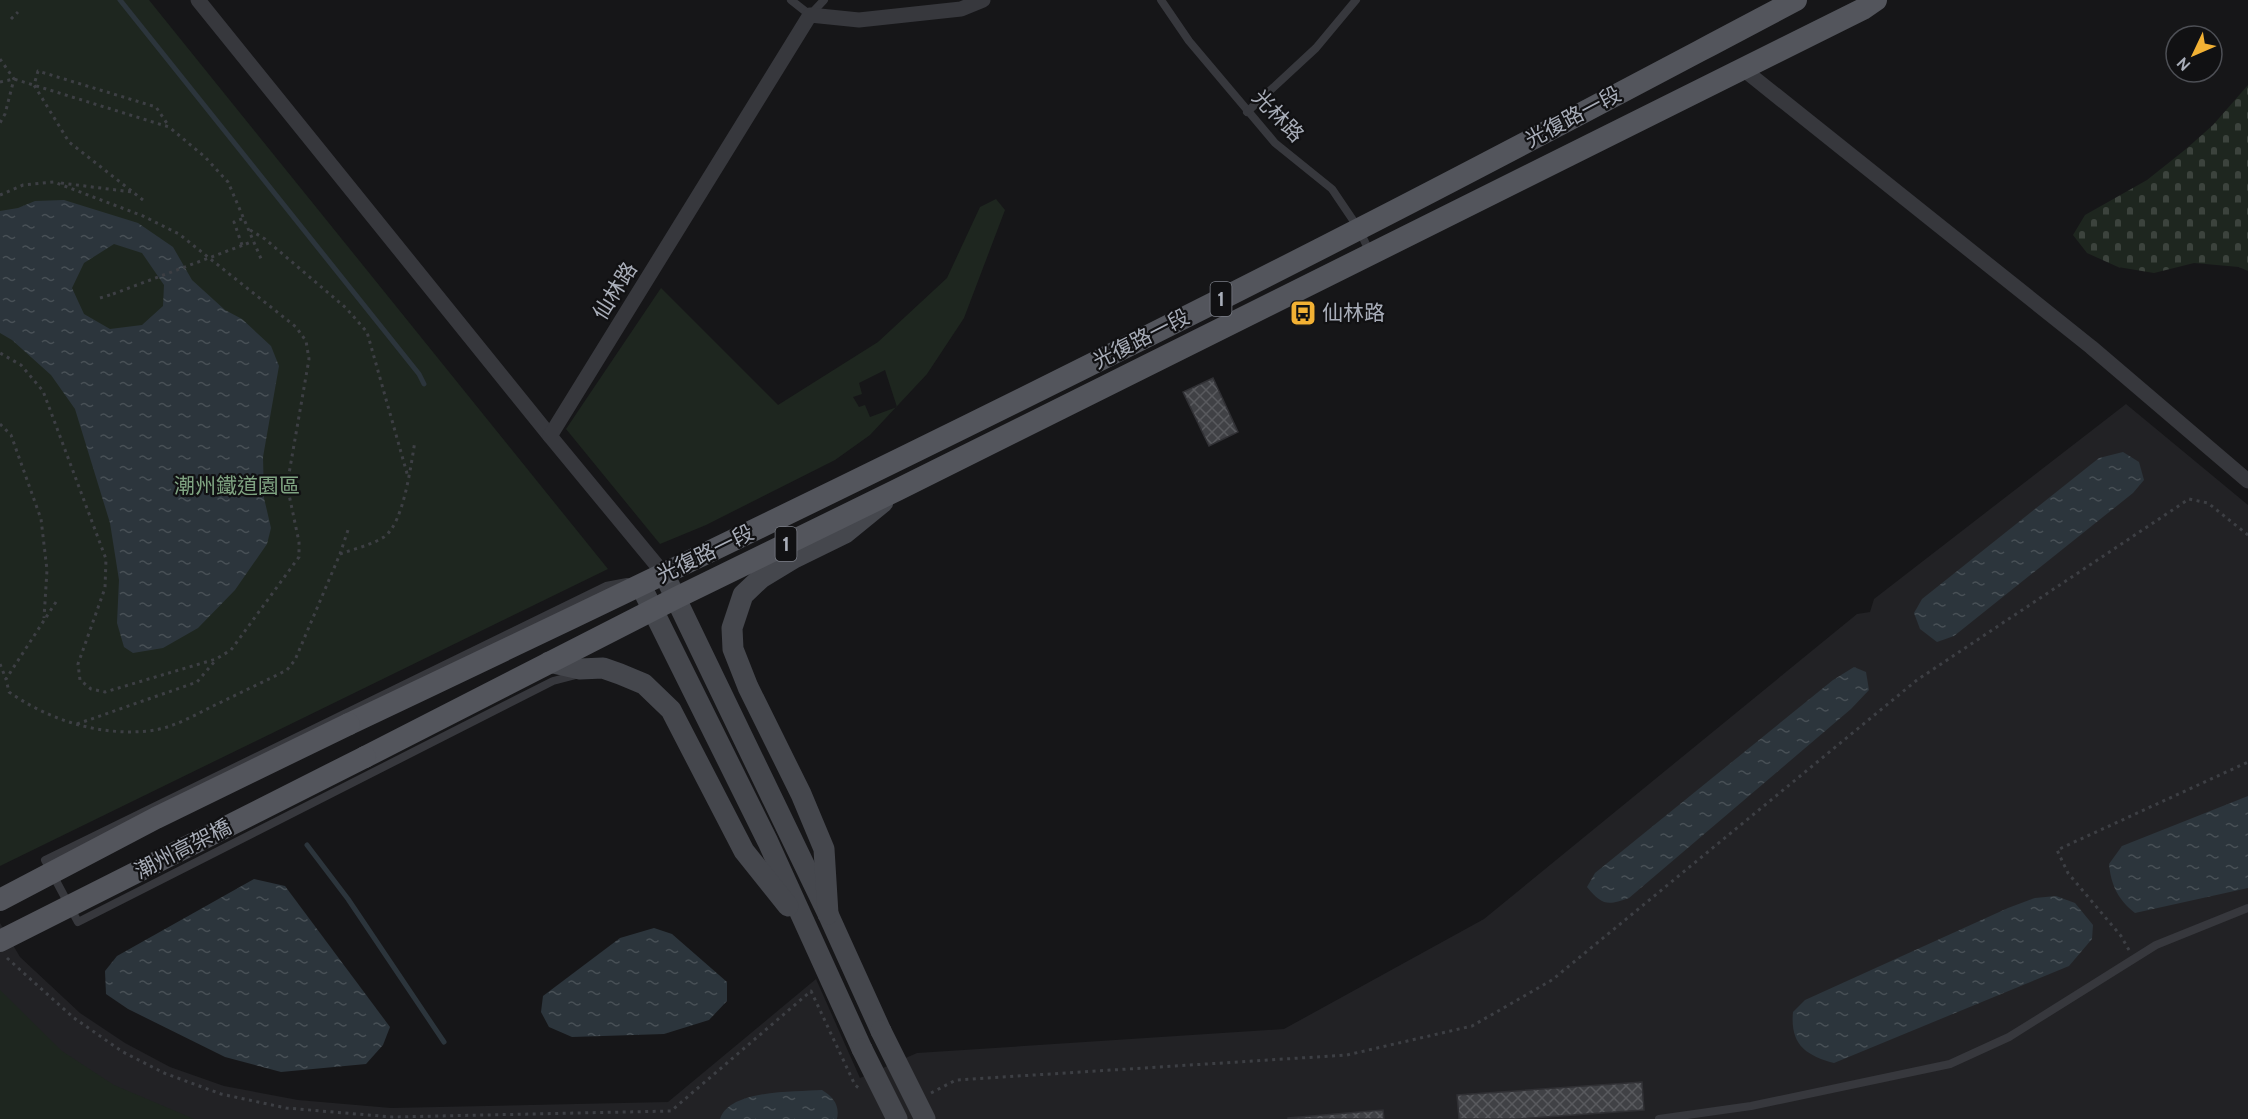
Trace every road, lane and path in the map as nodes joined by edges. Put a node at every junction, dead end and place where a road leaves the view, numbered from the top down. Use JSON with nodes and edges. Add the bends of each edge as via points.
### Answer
{"nodes":[{"id":1,"x":198,"y":0,"type":"edge"},
{"id":2,"x":791,"y":0,"type":"edge"},
{"id":3,"x":824,"y":0,"type":"edge"},
{"id":4,"x":983,"y":0,"type":"edge"},
{"id":5,"x":1161,"y":0,"type":"edge"},
{"id":6,"x":1356,"y":0,"type":"edge"},
{"id":7,"x":1796,"y":0,"type":"edge"},
{"id":8,"x":1876,"y":0,"type":"edge"},
{"id":9,"x":18,"y":12,"type":"dead end"},
{"id":10,"x":810,"y":15,"type":"junction"},
{"id":11,"x":11,"y":19,"type":"dead end"},
{"id":12,"x":0,"y":59,"type":"edge"},
{"id":13,"x":1743,"y":69,"type":"junction"},
{"id":14,"x":14,"y":79,"type":"junction"},
{"id":15,"x":0,"y":82,"type":"edge"},
{"id":16,"x":34,"y":85,"type":"junction"},
{"id":17,"x":1247,"y":112,"type":"junction"},
{"id":18,"x":0,"y":123,"type":"edge"},
{"id":19,"x":169,"y":127,"type":"junction"},
{"id":20,"x":54,"y":182,"type":"junction"},
{"id":21,"x":134,"y":192,"type":"junction"},
{"id":22,"x":0,"y":195,"type":"edge"},
{"id":23,"x":143,"y":200,"type":"dead end"},
{"id":24,"x":244,"y":218,"type":"junction"},
{"id":25,"x":248,"y":229,"type":"junction"},
{"id":26,"x":1359,"y":229,"type":"junction"},
{"id":27,"x":253,"y":241,"type":"junction"},
{"id":28,"x":244,"y":244,"type":"junction"},
{"id":29,"x":1371,"y":254,"type":"junction"},
{"id":30,"x":262,"y":261,"type":"dead end"},
{"id":31,"x":100,"y":298,"type":"dead end"},
{"id":32,"x":0,"y":353,"type":"edge"},
{"id":33,"x":0,"y":424,"type":"edge"},
{"id":34,"x":550,"y":436,"type":"junction"},
{"id":35,"x":415,"y":441,"type":"dead end"},
{"id":36,"x":408,"y":477,"type":"junction"},
{"id":37,"x":2248,"y":481,"type":"edge"},
{"id":38,"x":897,"y":490,"type":"junction"},
{"id":39,"x":349,"y":527,"type":"dead end"},
{"id":40,"x":2248,"y":535,"type":"edge"},
{"id":41,"x":340,"y":554,"type":"junction"},
{"id":42,"x":664,"y":574,"type":"junction"},
{"id":43,"x":641,"y":586,"type":"junction"},
{"id":44,"x":675,"y":598,"type":"junction"},
{"id":45,"x":56,"y":602,"type":"dead end"},
{"id":46,"x":652,"y":609,"type":"junction"},
{"id":47,"x":44,"y":620,"type":"junction"},
{"id":48,"x":216,"y":659,"type":"junction"},
{"id":49,"x":549,"y":662,"type":"junction"},
{"id":50,"x":0,"y":664,"type":"edge"},
{"id":51,"x":603,"y":668,"type":"junction"},
{"id":52,"x":6,"y":679,"type":"junction"},
{"id":53,"x":349,"y":724,"type":"joint"},
{"id":54,"x":74,"y":725,"type":"junction"},
{"id":55,"x":2248,"y":762,"type":"edge"},
{"id":56,"x":0,"y":900,"type":"edge"},
{"id":57,"x":2248,"y":908,"type":"edge"},
{"id":58,"x":828,"y":914,"type":"junction"},
{"id":59,"x":808,"y":930,"type":"junction"},
{"id":60,"x":2,"y":947,"type":"edge"},
{"id":61,"x":2134,"y":959,"type":"junction"},
{"id":62,"x":862,"y":1091,"type":"dead end"},
{"id":63,"x":929,"y":1094,"type":"dead end"},
{"id":64,"x":897,"y":1119,"type":"edge"},
{"id":65,"x":925,"y":1119,"type":"edge"},
{"id":66,"x":1659,"y":1119,"type":"edge"}],
"edges":[{"from":1,"to":34,"type":"street"},
{"from":2,"to":10,"type":"lane"},
{"from":3,"to":10,"type":"lane"},
{"from":4,"to":10,"type":"street","via":[[961,9],[859,20]]},
{"from":5,"to":17,"type":"lane","name":"光林路"},
{"from":6,"to":17,"type":"lane","via":[[1316,48]]},
{"from":7,"to":26,"type":"main road","name":"光復路一段","number":"1"},
{"from":8,"to":13,"type":"main road","name":"光復路一段","number":"1"},
{"from":9,"to":11,"type":"path"},
{"from":10,"to":34,"type":"street","name":"仙林路"},
{"from":12,"to":14,"type":"path"},
{"from":13,"to":29,"type":"main road","name":"光復路一段","number":"1"},
{"from":13,"to":37,"type":"street","via":[[2082,340]]},
{"from":14,"to":15,"type":"path"},
{"from":14,"to":16,"type":"path"},
{"from":14,"to":18,"type":"path"},
{"from":16,"to":19,"type":"path"},
{"from":16,"to":19,"type":"path","via":[[38,71],[156,107]]},
{"from":16,"to":21,"type":"path","via":[[69,142]]},
{"from":17,"to":26,"type":"lane","name":"光林路","via":[[1275,143],[1332,189]]},
{"from":19,"to":24,"type":"path","via":[[206,157],[228,182]]},
{"from":20,"to":21,"type":"path"},
{"from":20,"to":22,"type":"path","via":[[23,185]]},
{"from":20,"to":48,"type":"path","via":[[179,234],[296,327],[306,340],[309,359],[287,485],[299,557],[231,650]]},
{"from":21,"to":23,"type":"path"},
{"from":24,"to":25,"type":"path"},
{"from":24,"to":28,"type":"path","via":[[234,222]]},
{"from":25,"to":27,"type":"path"},
{"from":25,"to":36,"type":"path","via":[[346,308],[367,332]]},
{"from":26,"to":29,"type":"lane","name":"光林路"},
{"from":26,"to":42,"type":"main road","name":"光復路一段","number":"1"},
{"from":27,"to":28,"type":"path"},
{"from":27,"to":30,"type":"path"},
{"from":28,"to":31,"type":"path","bridge":true},
{"from":29,"to":38,"type":"main road","name":"光復路一段","number":"1"},
{"from":32,"to":48,"type":"path","via":[[21,365],[44,391],[105,559],[105,588],[78,664],[80,680],[91,689],[105,692]]},
{"from":33,"to":47,"type":"path","via":[[11,435],[41,519],[47,570]]},
{"from":34,"to":42,"type":"street"},
{"from":35,"to":36,"type":"path"},
{"from":36,"to":41,"type":"path","via":[[395,525],[384,536]]},
{"from":38,"to":44,"type":"main road","number":"1"},
{"from":38,"to":58,"type":"street","via":[[845,533],[760,578],[743,595],[732,628],[733,650],[748,687],[824,849]]},
{"from":39,"to":41,"type":"path"},
{"from":40,"to":63,"type":"path","via":[[2208,503],[2189,499],[1917,680],[1552,980],[1472,1026],[1347,1055],[956,1080]]},
{"from":41,"to":54,"type":"path","via":[[288,670],[178,723],[149,731]]},
{"from":42,"to":43,"type":"main road","name":"光復路一段","number":"1"},
{"from":42,"to":44,"type":"street"},
{"from":42,"to":51,"type":"lane","via":[[606,586],[45,860],[78,921],[553,681]]},
{"from":43,"to":46,"type":"street"},
{"from":43,"to":53,"type":"main road","name":"光復路一段"},
{"from":44,"to":46,"type":"main road","number":"1"},
{"from":44,"to":58,"type":"street"},
{"from":45,"to":47,"type":"path"},
{"from":46,"to":49,"type":"main road","name":"潮州高架橋"},
{"from":46,"to":59,"type":"street"},
{"from":47,"to":52,"type":"path"},
{"from":48,"to":54,"type":"path","via":[[197,682]]},
{"from":49,"to":51,"type":"street","via":[[580,669]]},
{"from":49,"to":60,"type":"main road","name":"潮州高架橋","bridge":true},
{"from":50,"to":52,"type":"path"},
{"from":51,"to":59,"type":"street","via":[[644,684],[671,711],[744,851]]},
{"from":52,"to":54,"type":"path","via":[[9,692]]},
{"from":53,"to":56,"type":"main road","name":"潮州高架橋","bridge":true},
{"from":55,"to":61,"type":"path","via":[[2057,850],[2068,873],[2121,936]]},
{"from":57,"to":61,"type":"lane","via":[[2156,945]]},
{"from":58,"to":65,"type":"street","bridge":true},
{"from":59,"to":64,"type":"street","bridge":true},
{"from":60,"to":62,"type":"path","via":[[9,961],[74,1018],[123,1052],[220,1094],[286,1108],[392,1118],[671,1111],[811,991],[855,1085]]},
{"from":61,"to":66,"type":"lane","via":[[2009,1037],[1950,1064],[1752,1106]]}]}
